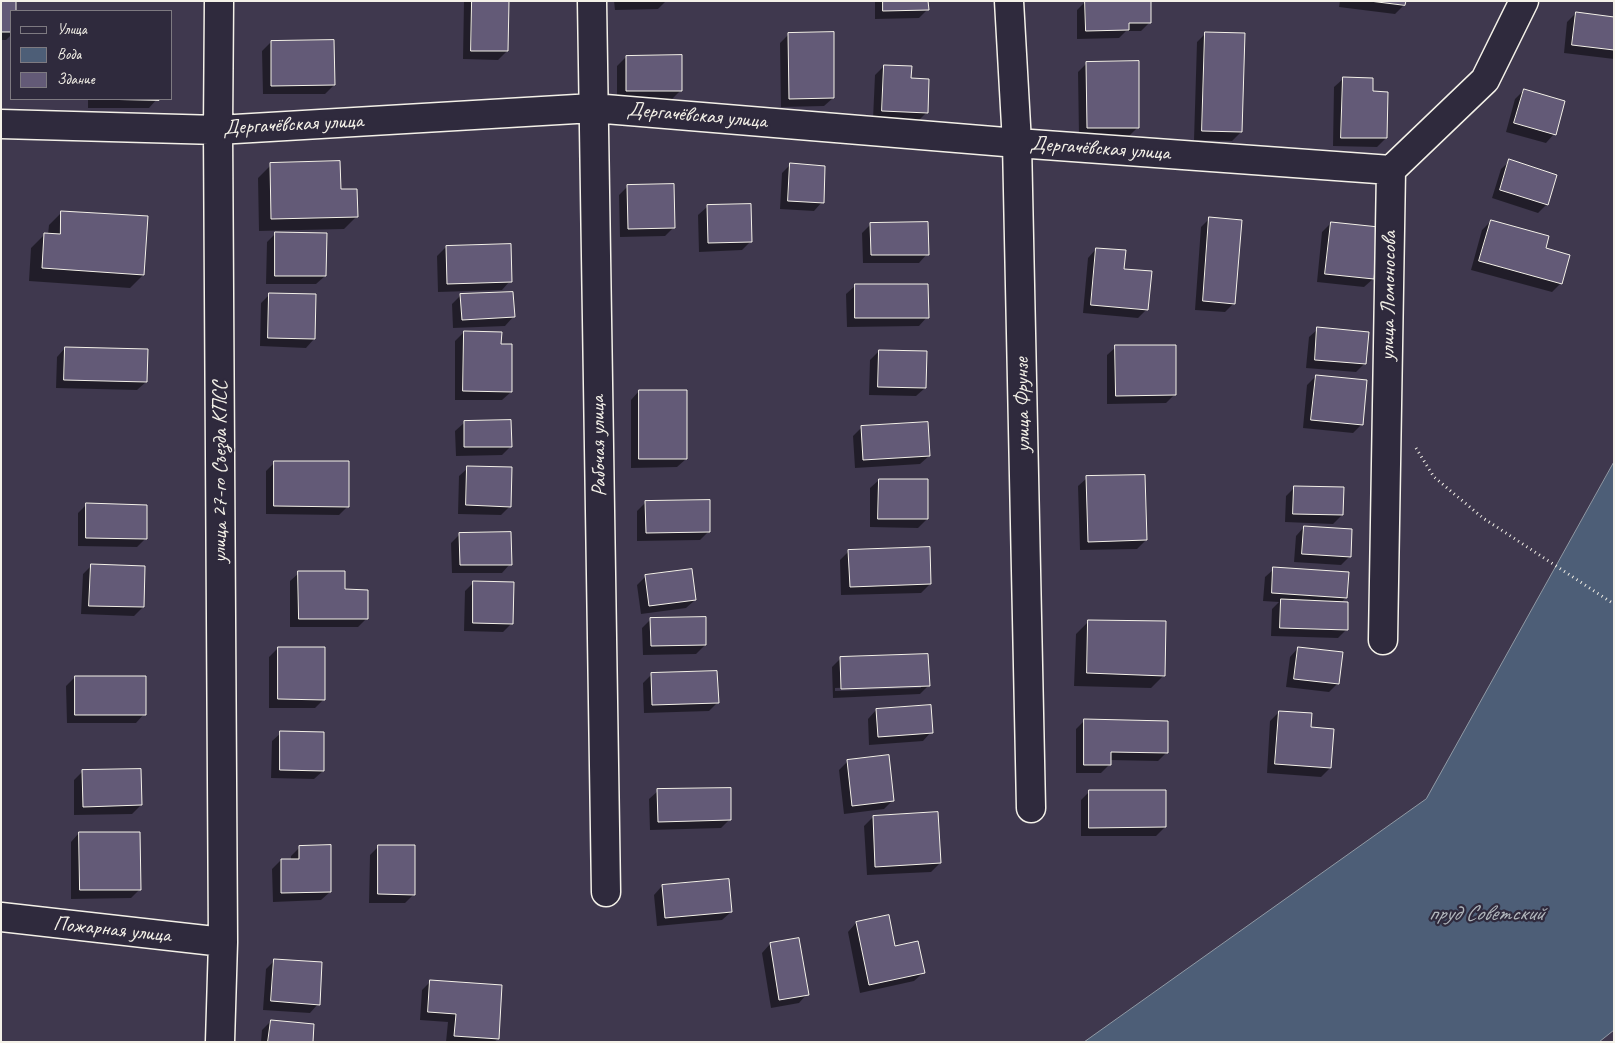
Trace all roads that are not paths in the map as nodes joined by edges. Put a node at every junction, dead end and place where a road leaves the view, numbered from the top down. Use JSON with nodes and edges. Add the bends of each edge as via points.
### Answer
{"nodes":[{"id":1,"x":219,"y":1,"type":"edge"},
{"id":2,"x":592,"y":1,"type":"edge"},
{"id":3,"x":1009,"y":1,"type":"edge"},
{"id":4,"x":1524,"y":1,"type":"edge"},
{"id":5,"x":593,"y":108,"type":"junction"},
{"id":6,"x":1,"y":124,"type":"edge"},
{"id":7,"x":218,"y":130,"type":"junction"},
{"id":8,"x":1017,"y":143,"type":"junction"},
{"id":9,"x":1391,"y":170,"type":"junction"},
{"id":10,"x":1383,"y":640,"type":"dead end"},
{"id":11,"x":1031,"y":808,"type":"dead end"},
{"id":12,"x":606,"y":892,"type":"dead end"},
{"id":13,"x":1,"y":917,"type":"edge"},
{"id":14,"x":223,"y":942,"type":"junction"},
{"id":15,"x":220,"y":1042,"type":"edge"}],
"edges":[{"from":1,"to":7,"type":"street","name":"улица 27-го Съезда КПСС"},
{"from":2,"to":5,"type":"street","name":"Рабочая улица"},
{"from":3,"to":8,"type":"street","name":"улица Фрунзе"},
{"from":4,"to":9,"type":"street","via":[[1485,80]]},
{"from":5,"to":7,"type":"street","name":"Дергачёвская улица"},
{"from":5,"to":8,"type":"street","name":"Дергачёвская улица"},
{"from":5,"to":12,"type":"street","name":"Рабочая улица"},
{"from":6,"to":7,"type":"street","name":"Дергачёвская улица"},
{"from":7,"to":14,"type":"street","name":"улица 27-го Съезда КПСС"},
{"from":8,"to":9,"type":"street","name":"Дергачёвская улица"},
{"from":8,"to":11,"type":"street","name":"улица Фрунзе"},
{"from":9,"to":10,"type":"street","name":"улица Ломоносова"},
{"from":13,"to":14,"type":"street","name":"Пожарная улица"},
{"from":14,"to":15,"type":"street","name":"улица 27-го Съезда КПСС"}]}
